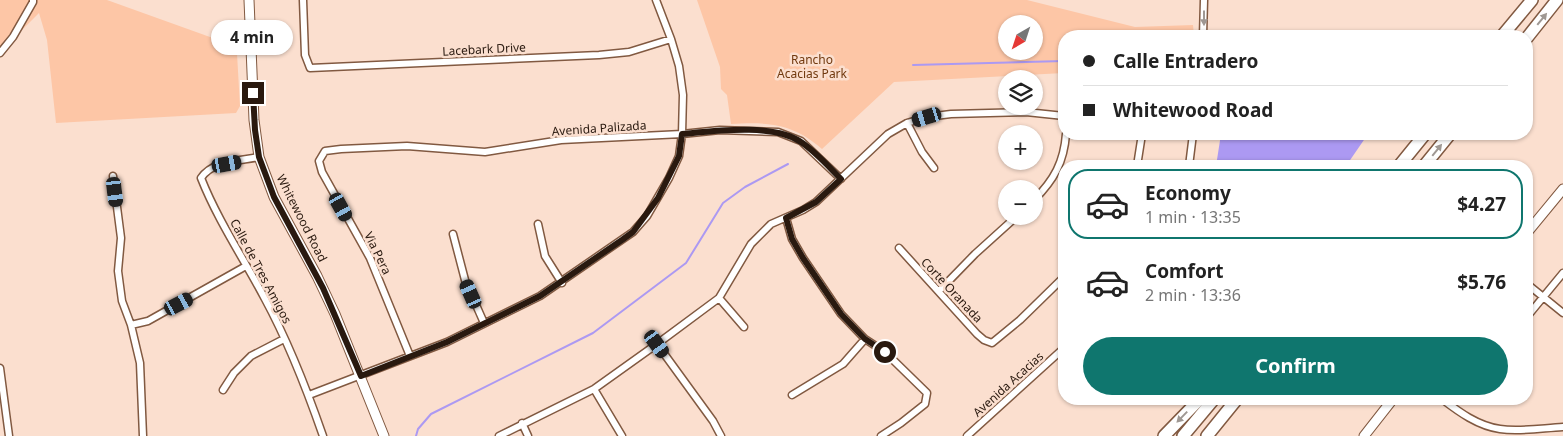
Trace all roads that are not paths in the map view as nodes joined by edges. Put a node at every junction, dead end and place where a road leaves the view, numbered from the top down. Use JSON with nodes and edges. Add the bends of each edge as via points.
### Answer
{"nodes":[{"id":1,"x":33,"y":0,"type":"edge"},
{"id":2,"x":249,"y":0,"type":"edge"},
{"id":3,"x":303,"y":0,"type":"edge"},
{"id":4,"x":656,"y":0,"type":"edge"},
{"id":5,"x":1204,"y":0,"type":"edge"},
{"id":6,"x":1532,"y":0,"type":"edge"},
{"id":7,"x":1557,"y":0,"type":"edge"},
{"id":8,"x":1204,"y":30,"type":"edge"},
{"id":9,"x":1507,"y":30,"type":"edge"},
{"id":10,"x":1533,"y":30,"type":"edge"},
{"id":11,"x":671,"y":39,"type":"junction"},
{"id":12,"x":0,"y":53,"type":"edge"},
{"id":13,"x":1058,"y":115,"type":"edge"},
{"id":14,"x":907,"y":123,"type":"junction"},
{"id":15,"x":682,"y":134,"type":"junction"},
{"id":16,"x":1065,"y":140,"type":"edge"},
{"id":17,"x":1141,"y":140,"type":"edge"},
{"id":18,"x":1192,"y":140,"type":"edge"},
{"id":19,"x":1420,"y":140,"type":"edge"},
{"id":20,"x":1445,"y":140,"type":"edge"},
{"id":21,"x":342,"y":149,"type":"joint"},
{"id":22,"x":259,"y":157,"type":"junction"},
{"id":23,"x":1061,"y":160,"type":"edge"},
{"id":24,"x":1138,"y":160,"type":"edge"},
{"id":25,"x":1190,"y":160,"type":"edge"},
{"id":26,"x":1404,"y":160,"type":"edge"},
{"id":27,"x":1429,"y":160,"type":"edge"},
{"id":28,"x":934,"y":168,"type":"dead end"},
{"id":29,"x":1058,"y":171,"type":"edge"},
{"id":30,"x":113,"y":176,"type":"dead end"},
{"id":31,"x":841,"y":179,"type":"junction"},
{"id":32,"x":1563,"y":189,"type":"edge"},
{"id":33,"x":1043,"y":191,"type":"edge"},
{"id":34,"x":786,"y":218,"type":"junction"},
{"id":35,"x":538,"y":224,"type":"dead end"},
{"id":36,"x":1007,"y":225,"type":"edge"},
{"id":37,"x":1533,"y":225,"type":"edge"},
{"id":38,"x":453,"y":234,"type":"dead end"},
{"id":39,"x":899,"y":248,"type":"dead end"},
{"id":40,"x":246,"y":266,"type":"junction"},
{"id":41,"x":1563,"y":274,"type":"edge"},
{"id":42,"x":562,"y":283,"type":"junction"},
{"id":43,"x":1058,"y":283,"type":"edge"},
{"id":44,"x":1533,"y":288,"type":"edge"},
{"id":45,"x":939,"y":291,"type":"junction"},
{"id":46,"x":1544,"y":297,"type":"junction"},
{"id":47,"x":719,"y":298,"type":"junction"},
{"id":48,"x":1533,"y":310,"type":"edge"},
{"id":49,"x":1563,"y":313,"type":"edge"},
{"id":50,"x":484,"y":323,"type":"junction"},
{"id":51,"x":132,"y":325,"type":"junction"},
{"id":52,"x":744,"y":327,"type":"dead end"},
{"id":53,"x":284,"y":339,"type":"junction"},
{"id":54,"x":865,"y":339,"type":"junction"},
{"id":55,"x":657,"y":344,"type":"junction"},
{"id":56,"x":1058,"y":353,"type":"edge"},
{"id":57,"x":410,"y":356,"type":"junction"},
{"id":58,"x":0,"y":368,"type":"edge"},
{"id":59,"x":361,"y":376,"type":"junction"},
{"id":60,"x":594,"y":389,"type":"junction"},
{"id":61,"x":223,"y":390,"type":"dead end"},
{"id":62,"x":308,"y":395,"type":"junction"},
{"id":63,"x":792,"y":395,"type":"dead end"},
{"id":64,"x":1194,"y":405,"type":"edge"},
{"id":65,"x":1209,"y":405,"type":"edge"},
{"id":66,"x":1234,"y":405,"type":"edge"},
{"id":67,"x":1235,"y":405,"type":"edge"},
{"id":68,"x":1388,"y":405,"type":"edge"},
{"id":69,"x":1449,"y":405,"type":"edge"},
{"id":70,"x":522,"y":424,"type":"junction"},
{"id":71,"x":1563,"y":427,"type":"edge"},
{"id":72,"x":9,"y":436,"type":"edge"},
{"id":73,"x":143,"y":436,"type":"edge"},
{"id":74,"x":323,"y":436,"type":"edge"},
{"id":75,"x":384,"y":436,"type":"edge"},
{"id":76,"x":500,"y":436,"type":"edge"},
{"id":77,"x":528,"y":436,"type":"edge"},
{"id":78,"x":622,"y":436,"type":"edge"},
{"id":79,"x":721,"y":436,"type":"edge"},
{"id":80,"x":881,"y":436,"type":"edge"},
{"id":81,"x":967,"y":436,"type":"edge"},
{"id":82,"x":1164,"y":436,"type":"edge"},
{"id":83,"x":1183,"y":436,"type":"edge"},
{"id":84,"x":1206,"y":436,"type":"edge"},
{"id":85,"x":1215,"y":436,"type":"edge"},
{"id":86,"x":1364,"y":436,"type":"edge"}],
"edges":[{"from":1,"to":12,"type":"street","via":[[13,37]]},
{"from":2,"to":22,"type":"main road","name":"Whitewood Road","via":[[254,120]]},
{"from":3,"to":11,"type":"street","name":"Lacebark Drive","via":[[305,55],[310,68],[598,55],[629,52]]},
{"from":4,"to":11,"type":"street"},
{"from":5,"to":8,"type":"street","one_way":true},
{"from":6,"to":9,"type":"highway"},
{"from":10,"to":7,"type":"highway","one_way":true},
{"from":11,"to":15,"type":"street","via":[[680,66]]},
{"from":13,"to":14,"type":"street","via":[[1026,112],[951,114]]},
{"from":14,"to":28,"type":"street"},
{"from":14,"to":31,"type":"street","via":[[888,134]]},
{"from":15,"to":21,"type":"street","name":"Avenida Palizada","via":[[561,140],[485,152],[407,146]]},
{"from":15,"to":31,"type":"street","name":"Avenida Palizada","via":[[720,130],[778,132],[801,142]]},
{"from":15,"to":42,"type":"street","via":[[679,156],[647,216],[633,232]]},
{"from":16,"to":23,"type":"street"},
{"from":17,"to":24,"type":"street"},
{"from":18,"to":25,"type":"street"},
{"from":19,"to":26,"type":"highway"},
{"from":27,"to":20,"type":"highway","one_way":true},
{"from":21,"to":57,"type":"street","name":"Via Pera","via":[[325,151],[319,161],[322,172],[370,258]]},
{"from":22,"to":40,"type":"street","name":"Calle de Tres Amigos","via":[[215,166],[201,178],[211,204]]},
{"from":22,"to":59,"type":"main road","name":"Whitewood Road","via":[[274,197],[324,291]]},
{"from":29,"to":33,"type":"street"},
{"from":30,"to":51,"type":"street","via":[[120,238],[118,272],[122,301]]},
{"from":31,"to":34,"type":"street","via":[[816,202]]},
{"from":32,"to":37,"type":"main road"},
{"from":34,"to":47,"type":"street","via":[[771,224],[751,244]]},
{"from":34,"to":54,"type":"street","via":[[792,239],[803,258],[841,314]]},
{"from":35,"to":42,"type":"street","via":[[544,256]]},
{"from":36,"to":45,"type":"street"},
{"from":38,"to":50,"type":"street","via":[[465,280]]},
{"from":39,"to":45,"type":"street","name":"Corte Oranada"},
{"from":40,"to":51,"type":"street","via":[[148,321]]},
{"from":40,"to":53,"type":"street","name":"Calle de Tres Amigos"},
{"from":41,"to":46,"type":"street"},
{"from":42,"to":50,"type":"street"},
{"from":43,"to":45,"type":"street","name":"Corte Oranada","via":[[992,343],[984,340]]},
{"from":44,"to":46,"type":"street"},
{"from":46,"to":48,"type":"street"},
{"from":46,"to":49,"type":"street"},
{"from":47,"to":52,"type":"street"},
{"from":47,"to":55,"type":"street"},
{"from":50,"to":57,"type":"street"},
{"from":51,"to":73,"type":"street","via":[[140,363]]},
{"from":53,"to":61,"type":"street","via":[[251,356]]},
{"from":53,"to":62,"type":"street","name":"Calle de Tres Amigos"},
{"from":54,"to":63,"type":"street","via":[[843,364]]},
{"from":54,"to":80,"type":"street","via":[[885,352],[928,393],[926,404]]},
{"from":55,"to":60,"type":"street"},
{"from":55,"to":79,"type":"street"},
{"from":56,"to":81,"type":"street","name":"Avenida Acacias"},
{"from":57,"to":59,"type":"street"},
{"from":58,"to":72,"type":"street"},
{"from":59,"to":62,"type":"street"},
{"from":59,"to":75,"type":"main road","name":"Whitewood Road"},
{"from":60,"to":70,"type":"street"},
{"from":60,"to":78,"type":"street"},
{"from":62,"to":74,"type":"street","name":"Calle de Tres Amigos"},
{"from":64,"to":82,"type":"highway","one_way":true},
{"from":65,"to":83,"type":"highway"},
{"from":66,"to":84,"type":"highway"},
{"from":67,"to":85,"type":"highway"},
{"from":68,"to":86,"type":"main road"},
{"from":69,"to":71,"type":"street","via":[[1481,424],[1500,429]]},
{"from":70,"to":76,"type":"street"},
{"from":70,"to":77,"type":"street"}]}
